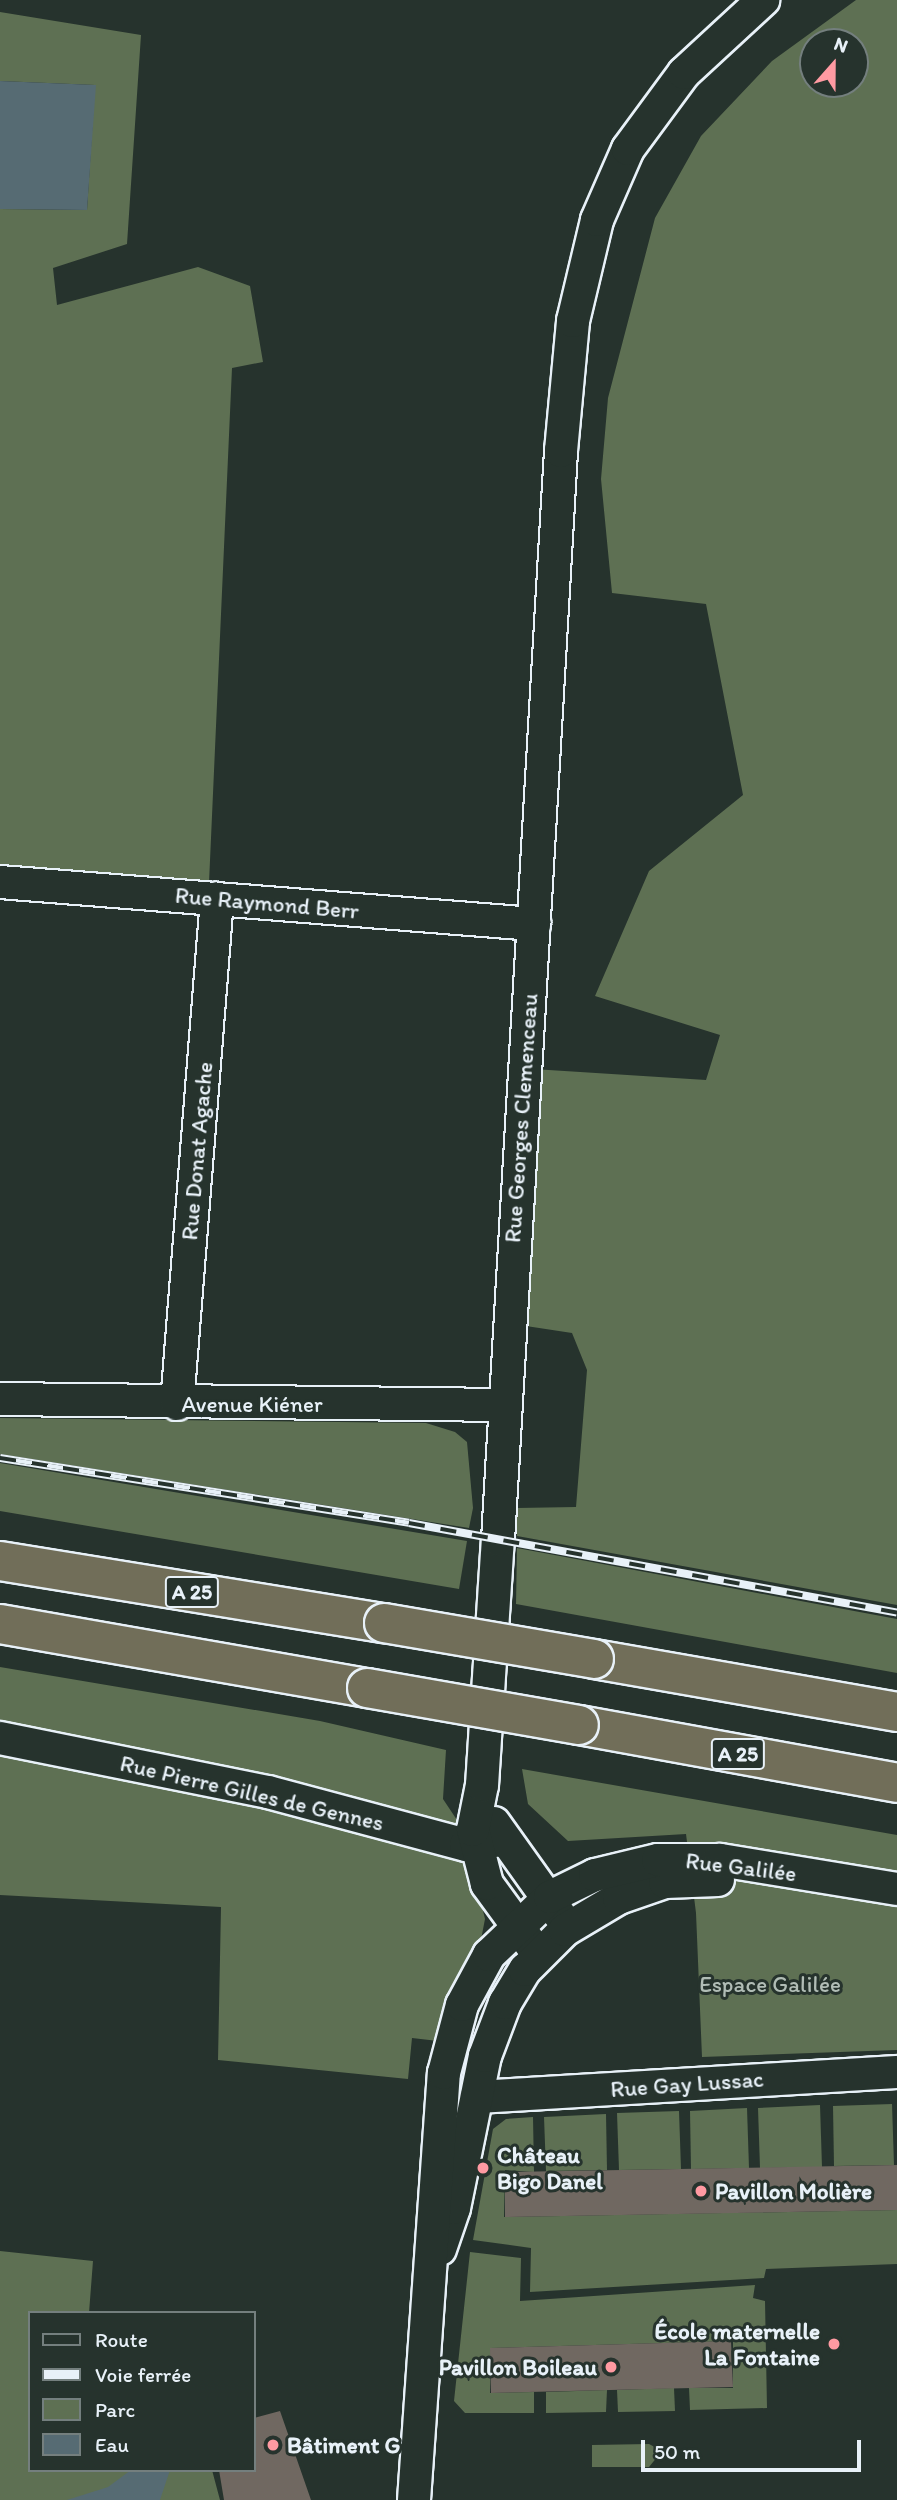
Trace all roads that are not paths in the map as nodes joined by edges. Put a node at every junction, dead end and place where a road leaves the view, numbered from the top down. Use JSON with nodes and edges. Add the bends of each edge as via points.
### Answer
{"nodes":[{"id":1,"x":763,"y":0,"type":"edge"},
{"id":2,"x":0,"y":882,"type":"edge"},
{"id":3,"x":217,"y":899,"type":"junction"},
{"id":4,"x":534,"y":925,"type":"junction"},
{"id":5,"x":0,"y":1399,"type":"edge"},
{"id":6,"x":177,"y":1404,"type":"junction"},
{"id":7,"x":503,"y":1405,"type":"junction"},
{"id":8,"x":0,"y":1561,"type":"edge"},
{"id":9,"x":0,"y":1625,"type":"edge"},
{"id":10,"x":897,"y":1712,"type":"edge"},
{"id":11,"x":0,"y":1738,"type":"edge"},
{"id":12,"x":897,"y":1783,"type":"edge"},
{"id":13,"x":489,"y":1842,"type":"junction"},
{"id":14,"x":897,"y":1889,"type":"edge"},
{"id":15,"x":550,"y":1898,"type":"junction"},
{"id":16,"x":897,"y":1905,"type":"edge"},
{"id":17,"x":514,"y":1927,"type":"junction"},
{"id":18,"x":565,"y":1930,"type":"junction"},
{"id":19,"x":538,"y":1954,"type":"junction"},
{"id":20,"x":897,"y":2072,"type":"edge"},
{"id":21,"x":477,"y":2097,"type":"junction"},
{"id":22,"x":434,"y":2267,"type":"junction"},
{"id":23,"x":414,"y":2500,"type":"edge"}],
"edges":[{"from":1,"to":4,"type":"street","name":"Rue Georges Clemenceau","via":[[684,72],[642,126],[613,177],[573,321],[561,451]]},
{"from":2,"to":3,"type":"street","name":"Rue Raymond Berr"},
{"from":3,"to":4,"type":"street","name":"Rue Raymond Berr"},
{"from":3,"to":6,"type":"street","name":"Rue Donat Agache"},
{"from":4,"to":7,"type":"street","name":"Rue Georges Clemenceau"},
{"from":5,"to":6,"type":"street","name":"Avenue Kiéner"},
{"from":6,"to":7,"type":"street","name":"Avenue Kiéner"},
{"from":7,"to":13,"type":"street","name":"Rue Georges Clemenceau","via":[[482,1785]]},
{"from":8,"to":10,"type":"highway","number":"A 25","bridge":true},
{"from":9,"to":12,"type":"highway","number":"A 25","bridge":true},
{"from":11,"to":13,"type":"street","name":"Rue Pierre Gilles de Gennes"},
{"from":13,"to":15,"type":"street"},
{"from":13,"to":17,"type":"street","name":"Rue Georges Clemenceau","via":[[487,1884]]},
{"from":14,"to":15,"type":"street","name":"Rue Galilée","via":[[731,1861],[680,1858],[610,1870]]},
{"from":15,"to":17,"type":"street"},
{"from":15,"to":18,"type":"street"},
{"from":16,"to":18,"type":"street","name":"Rue Galilée","via":[[743,1882],[685,1880],[634,1891]]},
{"from":17,"to":19,"type":"street","name":"Rue Georges Clemenceau"},
{"from":17,"to":22,"type":"street","via":[[479,1970],[451,2038],[432,2197]]},
{"from":18,"to":19,"type":"street"},
{"from":19,"to":21,"type":"street","via":[[498,2019]]},
{"from":20,"to":21,"type":"street","name":"Rue Gay Lussac"},
{"from":21,"to":22,"type":"street","via":[[454,2208]]},
{"from":22,"to":23,"type":"street"}]}
